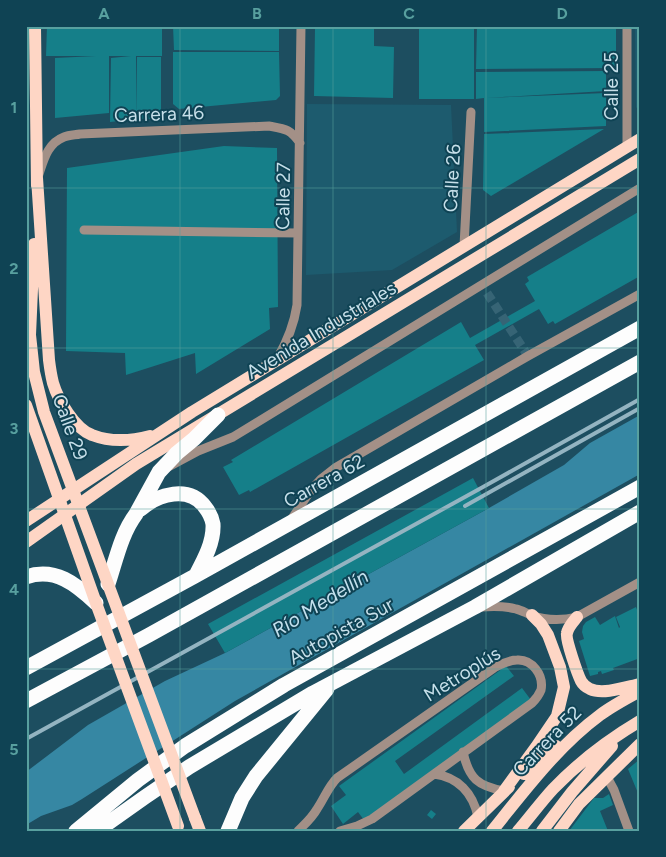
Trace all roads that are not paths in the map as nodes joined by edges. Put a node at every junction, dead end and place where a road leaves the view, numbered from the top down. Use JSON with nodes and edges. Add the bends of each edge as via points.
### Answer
{"nodes":[{"id":1,"x":35,"y":26,"type":"edge"},
{"id":2,"x":301,"y":26,"type":"edge"},
{"id":3,"x":627,"y":26,"type":"edge"},
{"id":4,"x":471,"y":112,"type":"dead end"},
{"id":5,"x":640,"y":139,"type":"edge"},
{"id":6,"x":300,"y":143,"type":"junction"},
{"id":7,"x":628,"y":146,"type":"junction"},
{"id":8,"x":640,"y":159,"type":"edge"},
{"id":9,"x":37,"y":178,"type":"junction"},
{"id":10,"x":640,"y":188,"type":"edge"},
{"id":11,"x":84,"y":230,"type":"dead end"},
{"id":12,"x":298,"y":233,"type":"junction"},
{"id":13,"x":464,"y":246,"type":"junction"},
{"id":14,"x":484,"y":283,"type":"junction"},
{"id":15,"x":487,"y":292,"type":"tunnel mouth"},
{"id":16,"x":640,"y":294,"type":"edge"},
{"id":17,"x":640,"y":328,"type":"edge"},
{"id":18,"x":640,"y":360,"type":"edge"},
{"id":19,"x":276,"y":362,"type":"junction"},
{"id":20,"x":26,"y":405,"type":"edge"},
{"id":21,"x":218,"y":415,"type":"junction"},
{"id":22,"x":159,"y":433,"type":"junction"},
{"id":23,"x":159,"y":472,"type":"junction"},
{"id":24,"x":640,"y":487,"type":"edge"},
{"id":25,"x":640,"y":512,"type":"edge"},
{"id":26,"x":136,"y":514,"type":"junction"},
{"id":27,"x":26,"y":521,"type":"edge"},
{"id":28,"x":288,"y":524,"type":"junction"},
{"id":29,"x":26,"y":542,"type":"edge"},
{"id":30,"x":195,"y":576,"type":"junction"},
{"id":31,"x":26,"y":577,"type":"edge"},
{"id":32,"x":109,"y":580,"type":"junction"},
{"id":33,"x":640,"y":582,"type":"edge"},
{"id":34,"x":96,"y":603,"type":"junction"},
{"id":35,"x":474,"y":607,"type":"junction"},
{"id":36,"x":532,"y":615,"type":"junction"},
{"id":37,"x":577,"y":617,"type":"junction"},
{"id":38,"x":26,"y":668,"type":"edge"},
{"id":39,"x":331,"y":684,"type":"junction"},
{"id":40,"x":640,"y":684,"type":"edge"},
{"id":41,"x":640,"y":691,"type":"edge"},
{"id":42,"x":26,"y":701,"type":"edge"},
{"id":43,"x":600,"y":715,"type":"junction"},
{"id":44,"x":640,"y":721,"type":"edge"},
{"id":45,"x":627,"y":729,"type":"junction"},
{"id":46,"x":640,"y":744,"type":"edge"},
{"id":47,"x":463,"y":752,"type":"junction"},
{"id":48,"x":434,"y":774,"type":"junction"},
{"id":49,"x":609,"y":774,"type":"junction"},
{"id":50,"x":504,"y":791,"type":"junction"},
{"id":51,"x":478,"y":817,"type":"junction"},
{"id":52,"x":178,"y":829,"type":"edge"},
{"id":53,"x":493,"y":830,"type":"edge"},
{"id":54,"x":76,"y":831,"type":"edge"},
{"id":55,"x":97,"y":831,"type":"edge"},
{"id":56,"x":200,"y":831,"type":"edge"},
{"id":57,"x":228,"y":831,"type":"edge"},
{"id":58,"x":298,"y":831,"type":"edge"},
{"id":59,"x":340,"y":831,"type":"edge"},
{"id":60,"x":464,"y":831,"type":"edge"},
{"id":61,"x":518,"y":831,"type":"edge"},
{"id":62,"x":542,"y":831,"type":"edge"},
{"id":63,"x":559,"y":831,"type":"edge"},
{"id":64,"x":629,"y":831,"type":"edge"}],
"edges":[{"from":1,"to":9,"type":"main road","name":"Calle 29"},
{"from":2,"to":6,"type":"street","name":"Calle 27"},
{"from":3,"to":7,"type":"street","name":"Calle 25"},
{"from":4,"to":13,"type":"street","name":"Calle 26"},
{"from":5,"to":7,"type":"main road","name":"Avenida Industriales"},
{"from":6,"to":9,"type":"street","name":"Carrera 46","via":[[292,133],[269,126],[80,134],[55,142],[45,156]]},
{"from":6,"to":12,"type":"street","name":"Calle 27"},
{"from":7,"to":13,"type":"main road","name":"Avenida Industriales"},
{"from":8,"to":21,"type":"main road","name":"Avenida Industriales"},
{"from":9,"to":22,"type":"main road","via":[[49,360],[60,398],[70,416],[92,435],[125,440]]},
{"from":9,"to":32,"type":"main road","name":"Calle 29","bridge":true,"via":[[30,335],[34,372],[44,412]]},
{"from":10,"to":14,"type":"street"},
{"from":11,"to":12,"type":"street"},
{"from":12,"to":19,"type":"street","name":"Calle 27","via":[[297,305],[290,334]]},
{"from":13,"to":19,"type":"main road","name":"Avenida Industriales"},
{"from":14,"to":15,"type":"street"},
{"from":14,"to":23,"type":"street","via":[[233,437]]},
{"from":16,"to":28,"type":"street","via":[[335,468],[311,490]]},
{"from":17,"to":28,"type":"highway","name":"Carrera 62"},
{"from":18,"to":42,"type":"highway"},
{"from":19,"to":22,"type":"main road","name":"Avenida Industriales"},
{"from":20,"to":34,"type":"main road","name":"Calle 29","bridge":true},
{"from":21,"to":23,"type":"highway"},
{"from":21,"to":29,"type":"main road","name":"Avenida Industriales","via":[[136,464]]},
{"from":22,"to":27,"type":"main road","name":"Avenida Industriales"},
{"from":23,"to":26,"type":"highway"},
{"from":24,"to":54,"type":"highway","name":"Autopista Sur","via":[[284,686],[185,746]]},
{"from":25,"to":35,"type":"highway"},
{"from":26,"to":30,"type":"highway","via":[[156,498],[168,494],[190,495],[202,502],[210,513],[213,534]]},
{"from":26,"to":32,"type":"highway","via":[[123,537]]},
{"from":28,"to":30,"type":"highway","name":"Carrera 62"},
{"from":30,"to":38,"type":"highway","name":"Carrera 62"},
{"from":31,"to":34,"type":"highway","via":[[45,574],[60,577],[75,584]]},
{"from":32,"to":56,"type":"main road","name":"Calle 29","bridge":true},
{"from":33,"to":37,"type":"street"},
{"from":34,"to":52,"type":"main road","name":"Calle 29","bridge":true},
{"from":35,"to":36,"type":"street","via":[[506,607]]},
{"from":35,"to":39,"type":"highway"},
{"from":36,"to":37,"type":"street","via":[[551,620]]},
{"from":36,"to":50,"type":"main road","via":[[548,635],[564,687],[557,716]]},
{"from":37,"to":40,"type":"main road","via":[[566,635],[584,685],[597,691]]},
{"from":39,"to":55,"type":"highway","via":[[189,767]]},
{"from":39,"to":57,"type":"highway","via":[[256,776]]},
{"from":41,"to":43,"type":"main road","name":"Carrera 52"},
{"from":43,"to":50,"type":"main road","via":[[543,756]]},
{"from":43,"to":53,"type":"main road","name":"Carrera 52","via":[[548,764]]},
{"from":44,"to":45,"type":"main road","name":"Carrera 52"},
{"from":45,"to":61,"type":"main road","name":"Carrera 52","via":[[567,775]]},
{"from":45,"to":62,"type":"main road"},
{"from":46,"to":49,"type":"main road"},
{"from":47,"to":48,"type":"street","name":"Metroplús"},
{"from":47,"to":50,"type":"street","via":[[471,776],[477,782]]},
{"from":47,"to":58,"type":"street","name":"Metroplús","via":[[538,697],[541,681],[533,666],[519,659],[499,665],[337,778],[312,817]]},
{"from":48,"to":51,"type":"street","via":[[457,782],[476,805]]},
{"from":48,"to":59,"type":"street","name":"Metroplús","via":[[372,820]]},
{"from":49,"to":63,"type":"main road","via":[[579,804]]},
{"from":49,"to":64,"type":"street","via":[[607,777]]},
{"from":50,"to":51,"type":"main road"},
{"from":51,"to":60,"type":"main road"}]}
